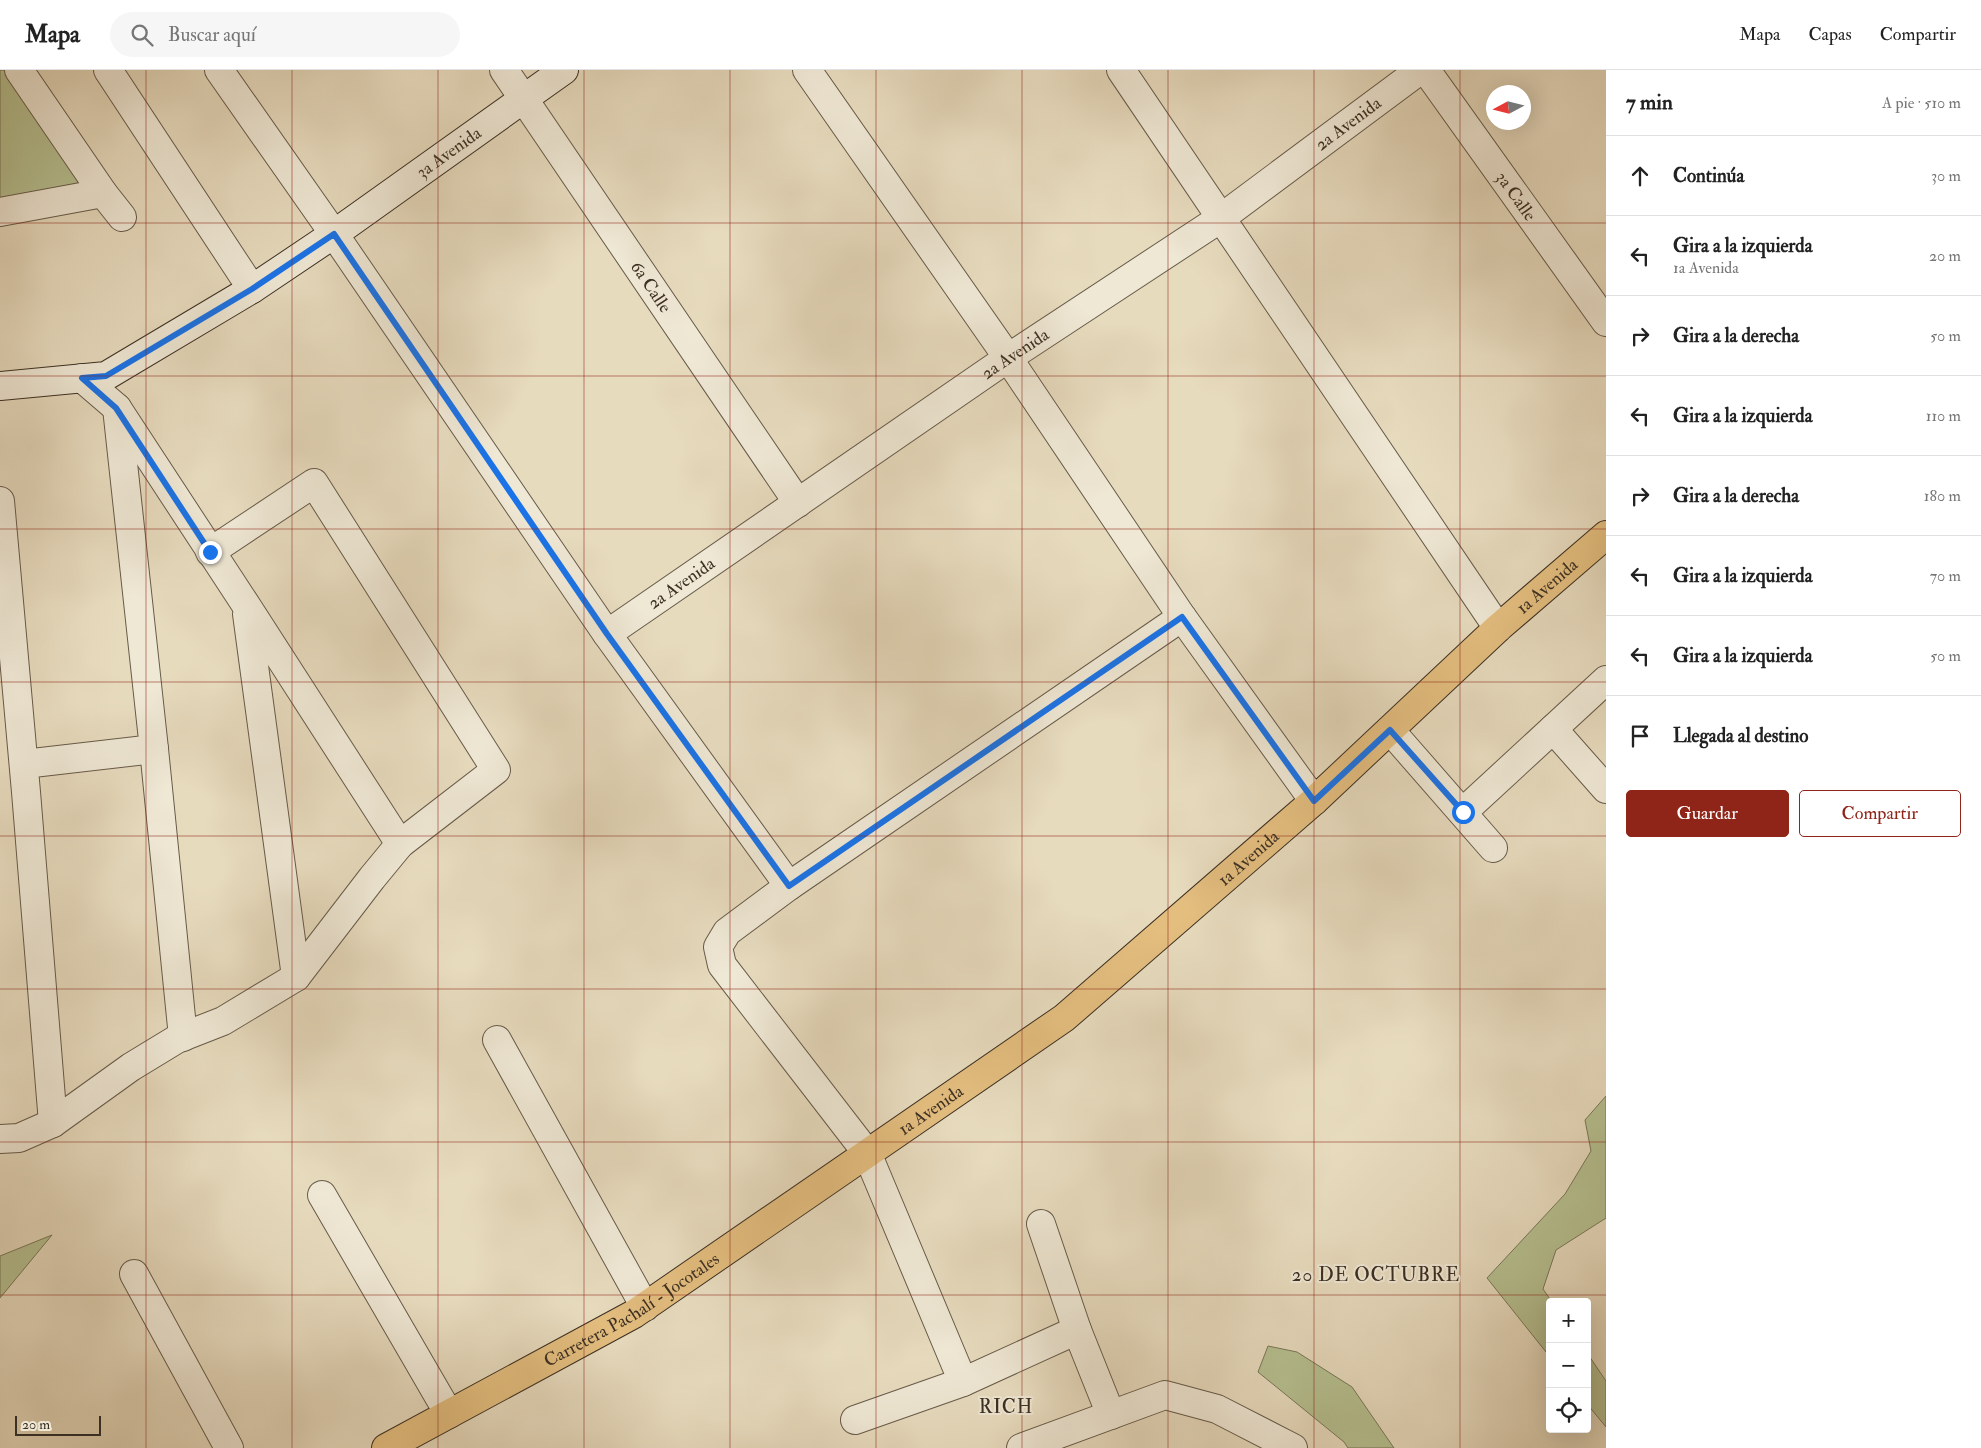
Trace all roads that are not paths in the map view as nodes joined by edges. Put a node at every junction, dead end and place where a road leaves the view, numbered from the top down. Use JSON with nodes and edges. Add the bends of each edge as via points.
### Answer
{"nodes":[{"id":1,"x":19,"y":70,"type":"edge"},
{"id":2,"x":108,"y":70,"type":"edge"},
{"id":3,"x":219,"y":70,"type":"edge"},
{"id":4,"x":504,"y":70,"type":"edge"},
{"id":5,"x":564,"y":70,"type":"edge"},
{"id":6,"x":808,"y":70,"type":"edge"},
{"id":7,"x":1121,"y":70,"type":"edge"},
{"id":8,"x":1420,"y":70,"type":"edge"},
{"id":9,"x":1426,"y":70,"type":"edge"},
{"id":10,"x":525,"y":99,"type":"junction"},
{"id":11,"x":103,"y":192,"type":"junction"},
{"id":12,"x":0,"y":212,"type":"edge"},
{"id":13,"x":122,"y":217,"type":"dead end"},
{"id":14,"x":1221,"y":218,"type":"junction"},
{"id":15,"x":334,"y":234,"type":"junction"},
{"id":16,"x":252,"y":289,"type":"junction"},
{"id":17,"x":1606,"y":322,"type":"edge"},
{"id":18,"x":1008,"y":358,"type":"junction"},
{"id":19,"x":82,"y":378,"type":"junction"},
{"id":20,"x":0,"y":386,"type":"edge"},
{"id":21,"x":116,"y":408,"type":"junction"},
{"id":22,"x":0,"y":501,"type":"edge"},
{"id":23,"x":798,"y":503,"type":"junction"},
{"id":24,"x":1606,"y":535,"type":"edge"},
{"id":25,"x":210,"y":552,"type":"junction"},
{"id":26,"x":246,"y":605,"type":"junction"},
{"id":27,"x":1182,"y":617,"type":"junction"},
{"id":28,"x":1498,"y":628,"type":"junction"},
{"id":29,"x":607,"y":634,"type":"junction"},
{"id":30,"x":1606,"y":680,"type":"edge"},
{"id":31,"x":1553,"y":729,"type":"junction"},
{"id":32,"x":1390,"y":730,"type":"junction"},
{"id":33,"x":154,"y":749,"type":"junction"},
{"id":34,"x":24,"y":764,"type":"junction"},
{"id":35,"x":1606,"y":790,"type":"edge"},
{"id":36,"x":1314,"y":801,"type":"junction"},
{"id":37,"x":1463,"y":812,"type":"junction"},
{"id":38,"x":400,"y":844,"type":"junction"},
{"id":39,"x":1493,"y":848,"type":"dead end"},
{"id":40,"x":789,"y":886,"type":"junction"},
{"id":41,"x":296,"y":977,"type":"junction"},
{"id":42,"x":183,"y":1037,"type":"junction"},
{"id":43,"x":497,"y":1040,"type":"dead end"},
{"id":44,"x":53,"y":1123,"type":"junction"},
{"id":45,"x":0,"y":1139,"type":"edge"},
{"id":46,"x":868,"y":1153,"type":"junction"},
{"id":47,"x":322,"y":1195,"type":"dead end"},
{"id":48,"x":1041,"y":1224,"type":"dead end"},
{"id":49,"x":134,"y":1274,"type":"dead end"},
{"id":50,"x":645,"y":1307,"type":"junction"},
{"id":51,"x":1077,"y":1330,"type":"junction"},
{"id":52,"x":963,"y":1382,"type":"junction"},
{"id":53,"x":449,"y":1414,"type":"junction"},
{"id":54,"x":1110,"y":1415,"type":"junction"},
{"id":55,"x":855,"y":1420,"type":"dead end"},
{"id":56,"x":229,"y":1448,"type":"edge"},
{"id":57,"x":386,"y":1448,"type":"edge"},
{"id":58,"x":1021,"y":1448,"type":"edge"},
{"id":59,"x":1293,"y":1448,"type":"edge"}],
"edges":[{"from":1,"to":11,"type":"street"},
{"from":2,"to":16,"type":"street"},
{"from":3,"to":15,"type":"street"},
{"from":4,"to":10,"type":"street","name":"6a Calle"},
{"from":5,"to":10,"type":"street","name":"3a Avenida"},
{"from":6,"to":18,"type":"street"},
{"from":7,"to":14,"type":"street"},
{"from":8,"to":14,"type":"street","name":"2a Avenida"},
{"from":9,"to":17,"type":"street","name":"3a Calle"},
{"from":10,"to":15,"type":"street","name":"3a Avenida"},
{"from":10,"to":23,"type":"street","name":"6a Calle"},
{"from":11,"to":12,"type":"street"},
{"from":11,"to":13,"type":"street"},
{"from":14,"to":18,"type":"street","name":"2a Avenida"},
{"from":14,"to":28,"type":"street"},
{"from":15,"to":16,"type":"street","name":"3a Avenida"},
{"from":15,"to":29,"type":"street"},
{"from":16,"to":19,"type":"street","name":"3a Avenida","via":[[106,376]]},
{"from":18,"to":23,"type":"street","name":"2a Avenida"},
{"from":18,"to":27,"type":"street"},
{"from":19,"to":20,"type":"street","name":"3a Avenida"},
{"from":19,"to":21,"type":"street"},
{"from":21,"to":25,"type":"street"},
{"from":21,"to":33,"type":"street"},
{"from":22,"to":34,"type":"street"},
{"from":23,"to":29,"type":"street","name":"2a Avenida"},
{"from":24,"to":28,"type":"main road","name":"1a Avenida"},
{"from":25,"to":26,"type":"street"},
{"from":25,"to":38,"type":"street","via":[[314,483],[496,770]]},
{"from":26,"to":38,"type":"street"},
{"from":26,"to":41,"type":"street"},
{"from":27,"to":36,"type":"street"},
{"from":27,"to":40,"type":"street"},
{"from":28,"to":32,"type":"main road","name":"1a Avenida"},
{"from":29,"to":40,"type":"street"},
{"from":30,"to":31,"type":"street"},
{"from":31,"to":35,"type":"street"},
{"from":31,"to":37,"type":"street"},
{"from":32,"to":36,"type":"main road","name":"1a Avenida"},
{"from":32,"to":37,"type":"street"},
{"from":33,"to":34,"type":"street"},
{"from":33,"to":42,"type":"street"},
{"from":34,"to":44,"type":"street"},
{"from":36,"to":46,"type":"main road","name":"1a Avenida","via":[[1064,1018]]},
{"from":37,"to":39,"type":"street"},
{"from":38,"to":41,"type":"street"},
{"from":40,"to":46,"type":"street","via":[[727,932],[718,947],[722,965]]},
{"from":41,"to":42,"type":"street","via":[[223,1021]]},
{"from":42,"to":44,"type":"street","via":[[132,1067]]},
{"from":43,"to":50,"type":"street"},
{"from":44,"to":45,"type":"street","via":[[19,1138]]},
{"from":46,"to":50,"type":"main road","name":"Carretera Pachalí - Jocotales"},
{"from":46,"to":52,"type":"street"},
{"from":47,"to":53,"type":"street"},
{"from":48,"to":51,"type":"street"},
{"from":49,"to":56,"type":"street"},
{"from":50,"to":53,"type":"main road","name":"Carretera Pachalí - Jocotales"},
{"from":51,"to":52,"type":"street"},
{"from":51,"to":54,"type":"street"},
{"from":52,"to":55,"type":"street"},
{"from":53,"to":57,"type":"main road","name":"Carretera Pachalí - Jocotales"},
{"from":54,"to":58,"type":"street"},
{"from":54,"to":59,"type":"street","via":[[1165,1395],[1217,1409]]}]}
